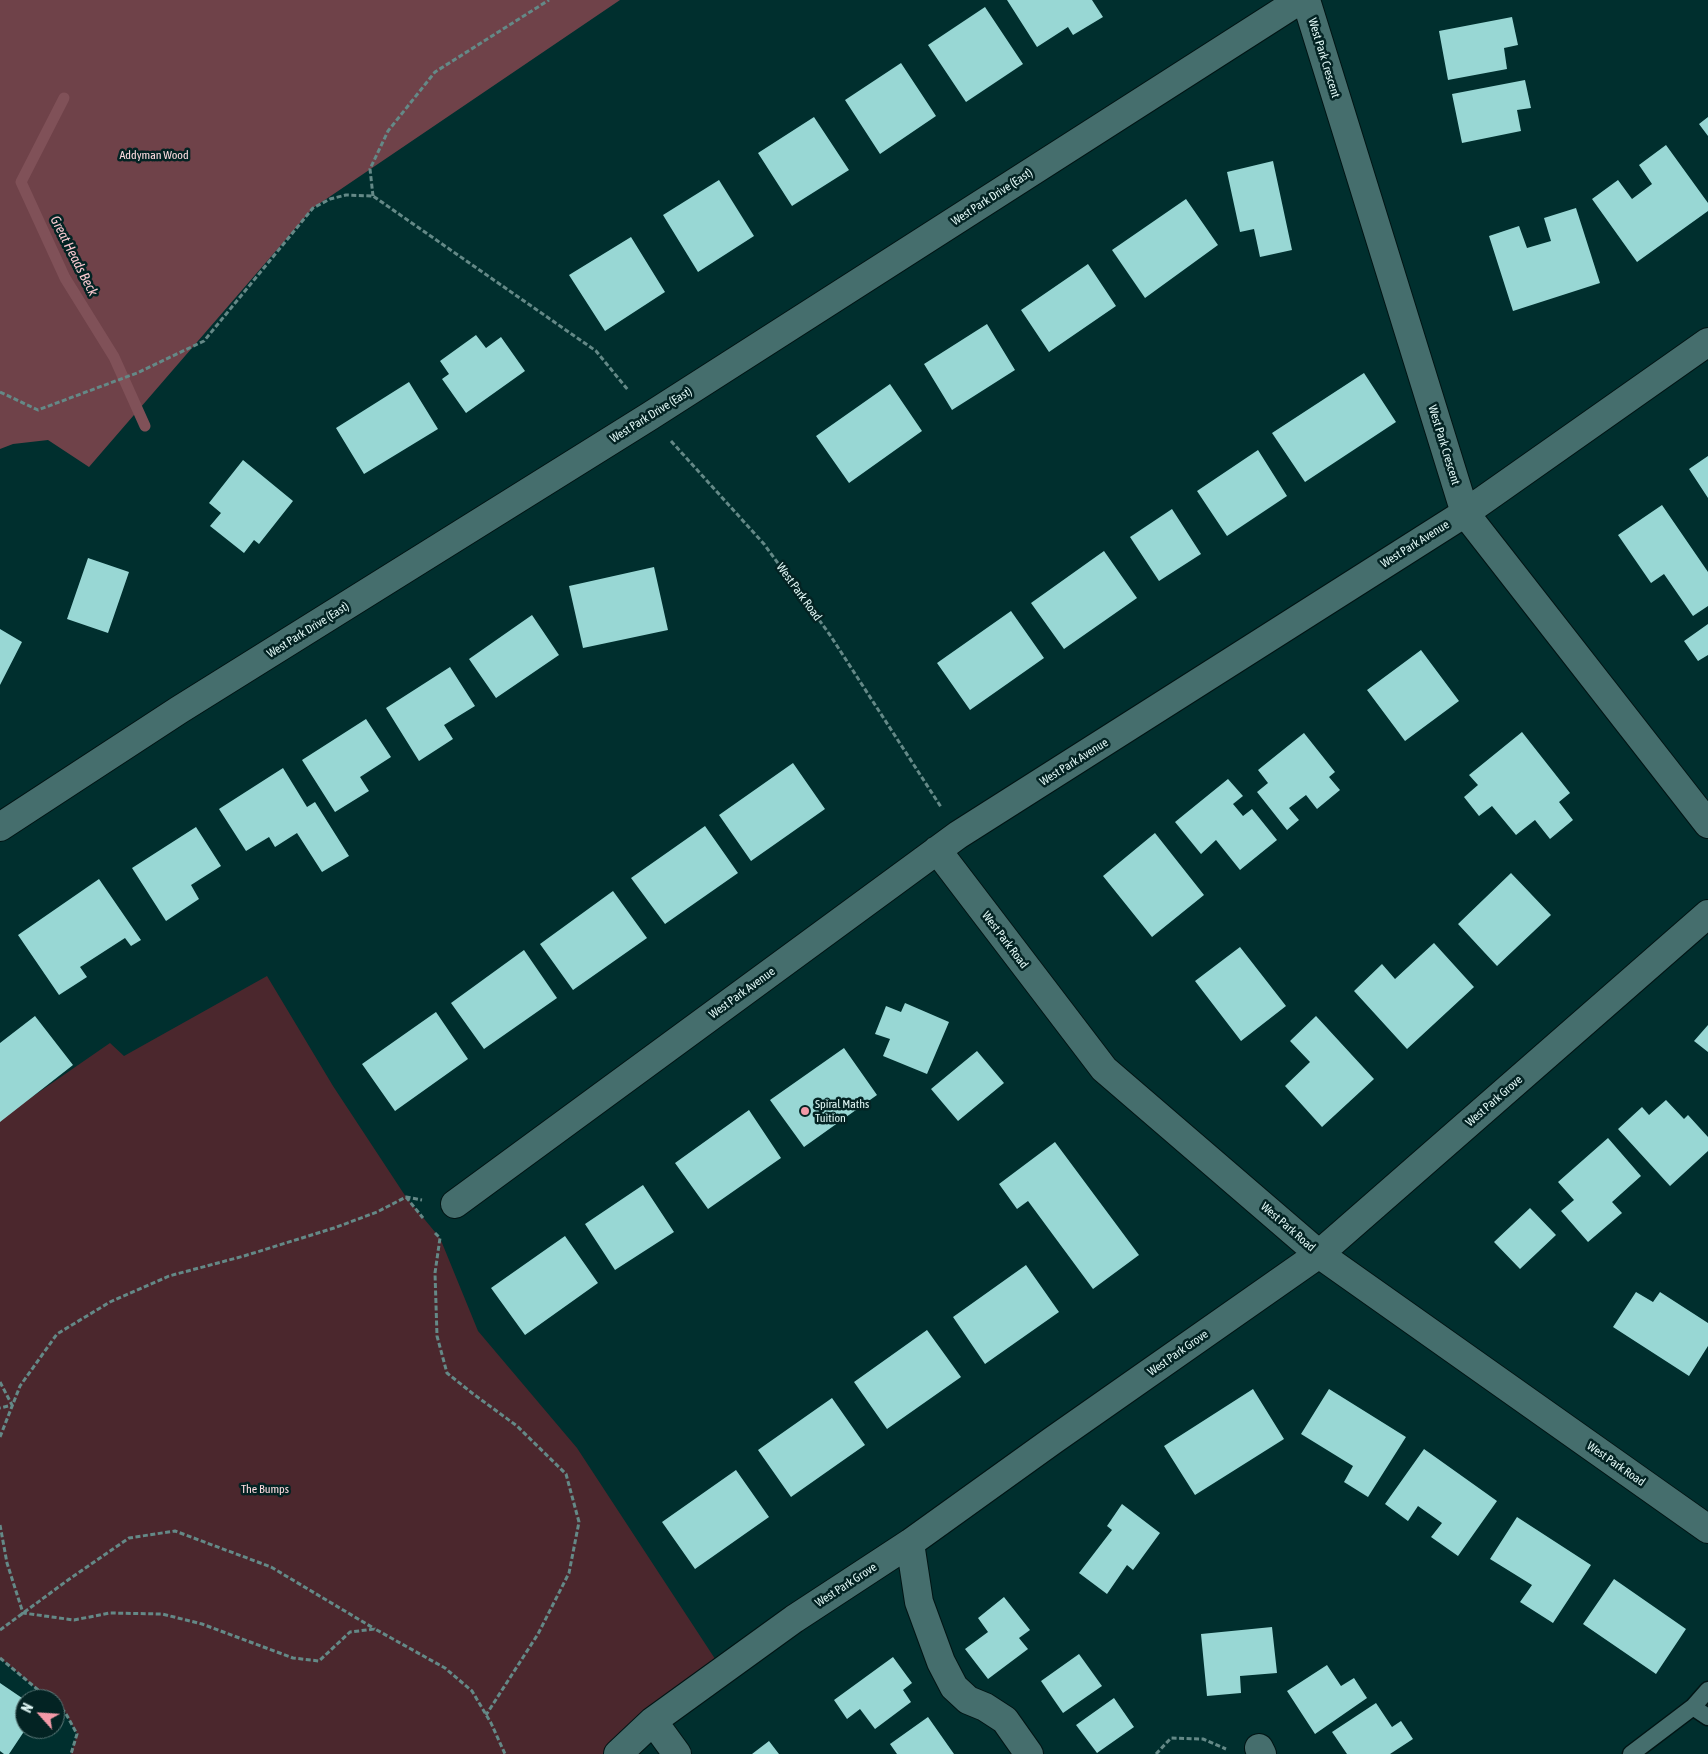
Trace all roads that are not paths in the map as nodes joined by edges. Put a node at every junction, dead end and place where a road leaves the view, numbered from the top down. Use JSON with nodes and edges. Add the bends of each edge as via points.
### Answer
{"nodes":[{"id":1,"x":1300,"y":0,"type":"edge"},
{"id":2,"x":1306,"y":0,"type":"edge"},
{"id":3,"x":1708,"y":342,"type":"edge"},
{"id":4,"x":1465,"y":513,"type":"junction"},
{"id":5,"x":1708,"y":824,"type":"edge"},
{"id":6,"x":0,"y":827,"type":"edge"},
{"id":7,"x":948,"y":842,"type":"junction"},
{"id":8,"x":1708,"y":914,"type":"edge"},
{"id":9,"x":454,"y":1204,"type":"road end"},
{"id":10,"x":1319,"y":1254,"type":"junction"},
{"id":11,"x":1708,"y":1529,"type":"edge"},
{"id":12,"x":910,"y":1543,"type":"junction"},
{"id":13,"x":1708,"y":1690,"type":"edge"},
{"id":14,"x":1693,"y":1707,"type":"junction"},
{"id":15,"x":1708,"y":1717,"type":"edge"},
{"id":16,"x":653,"y":1721,"type":"junction"},
{"id":17,"x":618,"y":1754,"type":"edge"},
{"id":18,"x":677,"y":1754,"type":"edge"},
{"id":19,"x":1029,"y":1754,"type":"edge"},
{"id":20,"x":1631,"y":1754,"type":"edge"}],
"edges":[{"from":1,"to":6,"type":"street","name":"West Park Drive (East)","via":[[650,416],[179,710]]},
{"from":2,"to":4,"type":"street","name":"West Park Crescent"},
{"from":3,"to":4,"type":"street","name":"West Park Avenue"},
{"from":4,"to":5,"type":"street","name":"West Park Crescent"},
{"from":4,"to":7,"type":"street","name":"West Park Avenue"},
{"from":7,"to":9,"type":"street","name":"West Park Avenue"},
{"from":7,"to":10,"type":"street","name":"West Park Road","via":[[1104,1069]]},
{"from":8,"to":10,"type":"street","name":"West Park Grove"},
{"from":10,"to":11,"type":"street","name":"West Park Road"},
{"from":10,"to":12,"type":"street","name":"West Park Grove"},
{"from":12,"to":16,"type":"street","name":"West Park Grove","via":[[794,1619]]},
{"from":12,"to":19,"type":"street","via":[[919,1602],[938,1655],[954,1687],[968,1700],[1005,1720]]},
{"from":13,"to":14,"type":"lane"},
{"from":14,"to":15,"type":"lane"},
{"from":14,"to":20,"type":"lane"},
{"from":16,"to":17,"type":"street","name":"West Park Grove"},
{"from":16,"to":18,"type":"street"}]}
